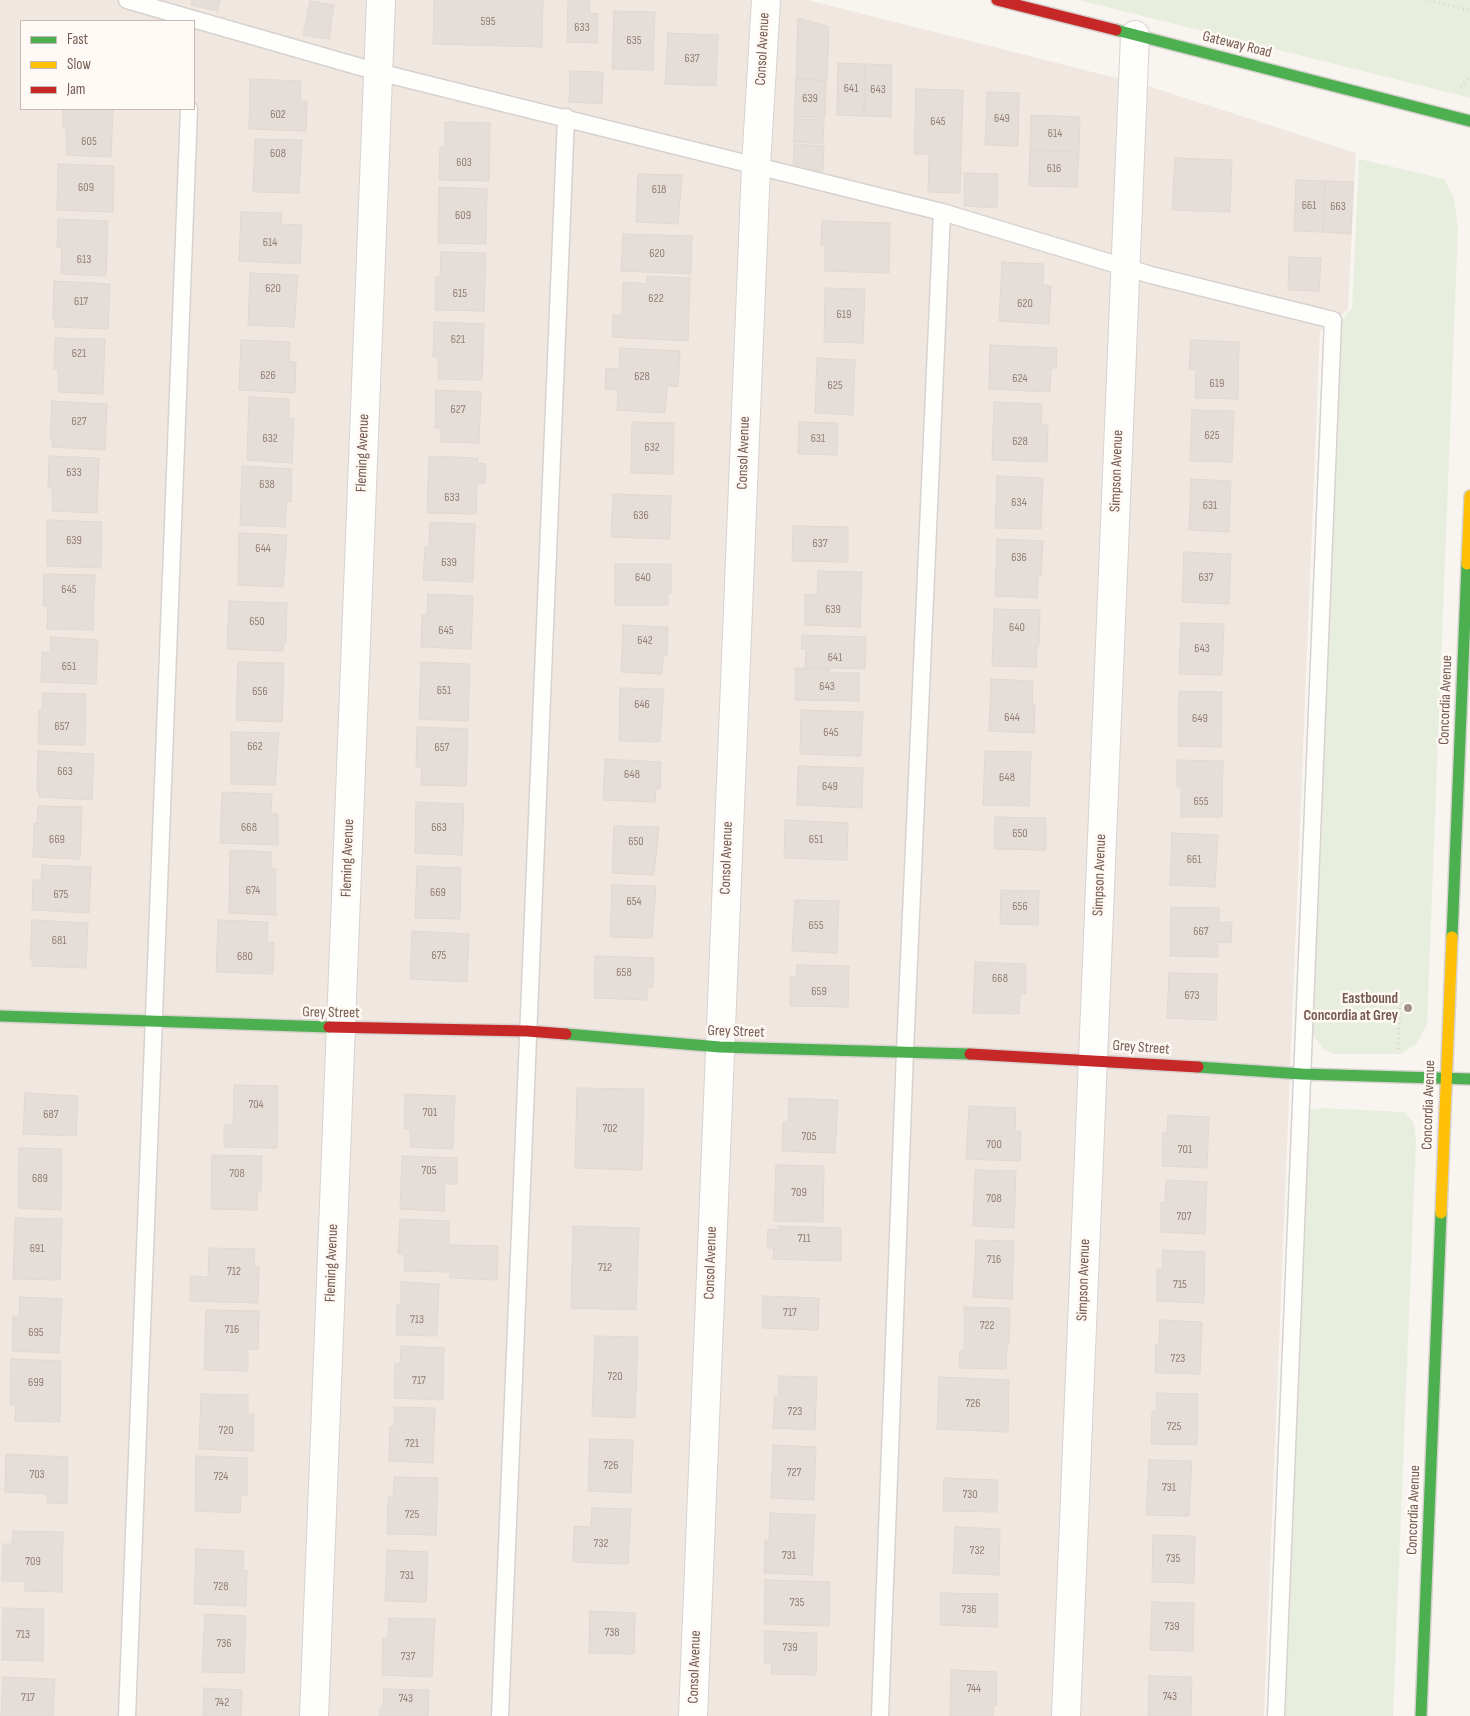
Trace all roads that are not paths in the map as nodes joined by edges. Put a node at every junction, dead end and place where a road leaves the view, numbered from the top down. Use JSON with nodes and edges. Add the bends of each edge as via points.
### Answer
{"nodes":[{"id":1,"x":127,"y":0,"type":"edge"},
{"id":2,"x":381,"y":0,"type":"edge"},
{"id":3,"x":766,"y":0,"type":"edge"},
{"id":4,"x":997,"y":0,"type":"edge"},
{"id":5,"x":189,"y":20,"type":"edge"},
{"id":6,"x":195,"y":22,"type":"edge"},
{"id":7,"x":1135,"y":35,"type":"junction"},
{"id":8,"x":378,"y":72,"type":"junction"},
{"id":9,"x":189,"y":110,"type":"edge"},
{"id":10,"x":566,"y":117,"type":"junction"},
{"id":11,"x":1470,"y":120,"type":"edge"},
{"id":12,"x":756,"y":166,"type":"junction"},
{"id":13,"x":942,"y":212,"type":"junction"},
{"id":14,"x":1125,"y":267,"type":"junction"},
{"id":15,"x":1470,"y":496,"type":"edge"},
{"id":16,"x":0,"y":1016,"type":"edge"},
{"id":17,"x":154,"y":1022,"type":"junction"},
{"id":18,"x":341,"y":1028,"type":"junction"},
{"id":19,"x":527,"y":1031,"type":"junction"},
{"id":20,"x":720,"y":1047,"type":"junction"},
{"id":21,"x":905,"y":1051,"type":"junction"},
{"id":22,"x":1092,"y":1060,"type":"junction"},
{"id":23,"x":1302,"y":1074,"type":"junction"},
{"id":24,"x":1445,"y":1077,"type":"junction"},
{"id":25,"x":1470,"y":1079,"type":"edge"},
{"id":26,"x":126,"y":1716,"type":"edge"},
{"id":27,"x":314,"y":1716,"type":"edge"},
{"id":28,"x":500,"y":1716,"type":"edge"},
{"id":29,"x":693,"y":1716,"type":"edge"},
{"id":30,"x":880,"y":1716,"type":"edge"},
{"id":31,"x":1066,"y":1716,"type":"edge"},
{"id":32,"x":1276,"y":1716,"type":"edge"},
{"id":33,"x":1421,"y":1716,"type":"edge"}],
"edges":[{"from":1,"to":5,"type":"lane"},
{"from":2,"to":8,"type":"street","name":"Fleming Avenue"},
{"from":3,"to":12,"type":"street","name":"Consol Avenue"},
{"from":4,"to":7,"type":"main road","name":"Gateway Road"},
{"from":6,"to":8,"type":"lane"},
{"from":7,"to":11,"type":"main road","name":"Gateway Road"},
{"from":7,"to":14,"type":"street","name":"Simpson Avenue"},
{"from":8,"to":10,"type":"lane"},
{"from":8,"to":18,"type":"street","name":"Fleming Avenue"},
{"from":9,"to":17,"type":"lane"},
{"from":10,"to":12,"type":"lane"},
{"from":10,"to":19,"type":"lane"},
{"from":12,"to":13,"type":"lane"},
{"from":12,"to":20,"type":"street","name":"Consol Avenue"},
{"from":13,"to":14,"type":"lane"},
{"from":13,"to":21,"type":"lane"},
{"from":14,"to":22,"type":"street","name":"Simpson Avenue"},
{"from":14,"to":23,"type":"lane","via":[[1333,320]]},
{"from":15,"to":24,"type":"main road","name":"Concordia Avenue"},
{"from":16,"to":17,"type":"main road","name":"Grey Street"},
{"from":17,"to":18,"type":"main road","name":"Grey Street"},
{"from":17,"to":26,"type":"lane"},
{"from":18,"to":19,"type":"main road","name":"Grey Street"},
{"from":18,"to":27,"type":"street","name":"Fleming Avenue"},
{"from":19,"to":20,"type":"main road","name":"Grey Street"},
{"from":19,"to":28,"type":"lane"},
{"from":20,"to":21,"type":"main road","name":"Grey Street"},
{"from":20,"to":29,"type":"street","name":"Consol Avenue"},
{"from":21,"to":22,"type":"main road","name":"Grey Street"},
{"from":21,"to":30,"type":"lane"},
{"from":22,"to":23,"type":"main road","name":"Grey Street"},
{"from":22,"to":31,"type":"street","name":"Simpson Avenue"},
{"from":23,"to":24,"type":"main road","name":"Grey Street"},
{"from":23,"to":32,"type":"lane"},
{"from":24,"to":25,"type":"main road","name":"Grey Street"},
{"from":24,"to":33,"type":"main road","name":"Concordia Avenue"}]}
